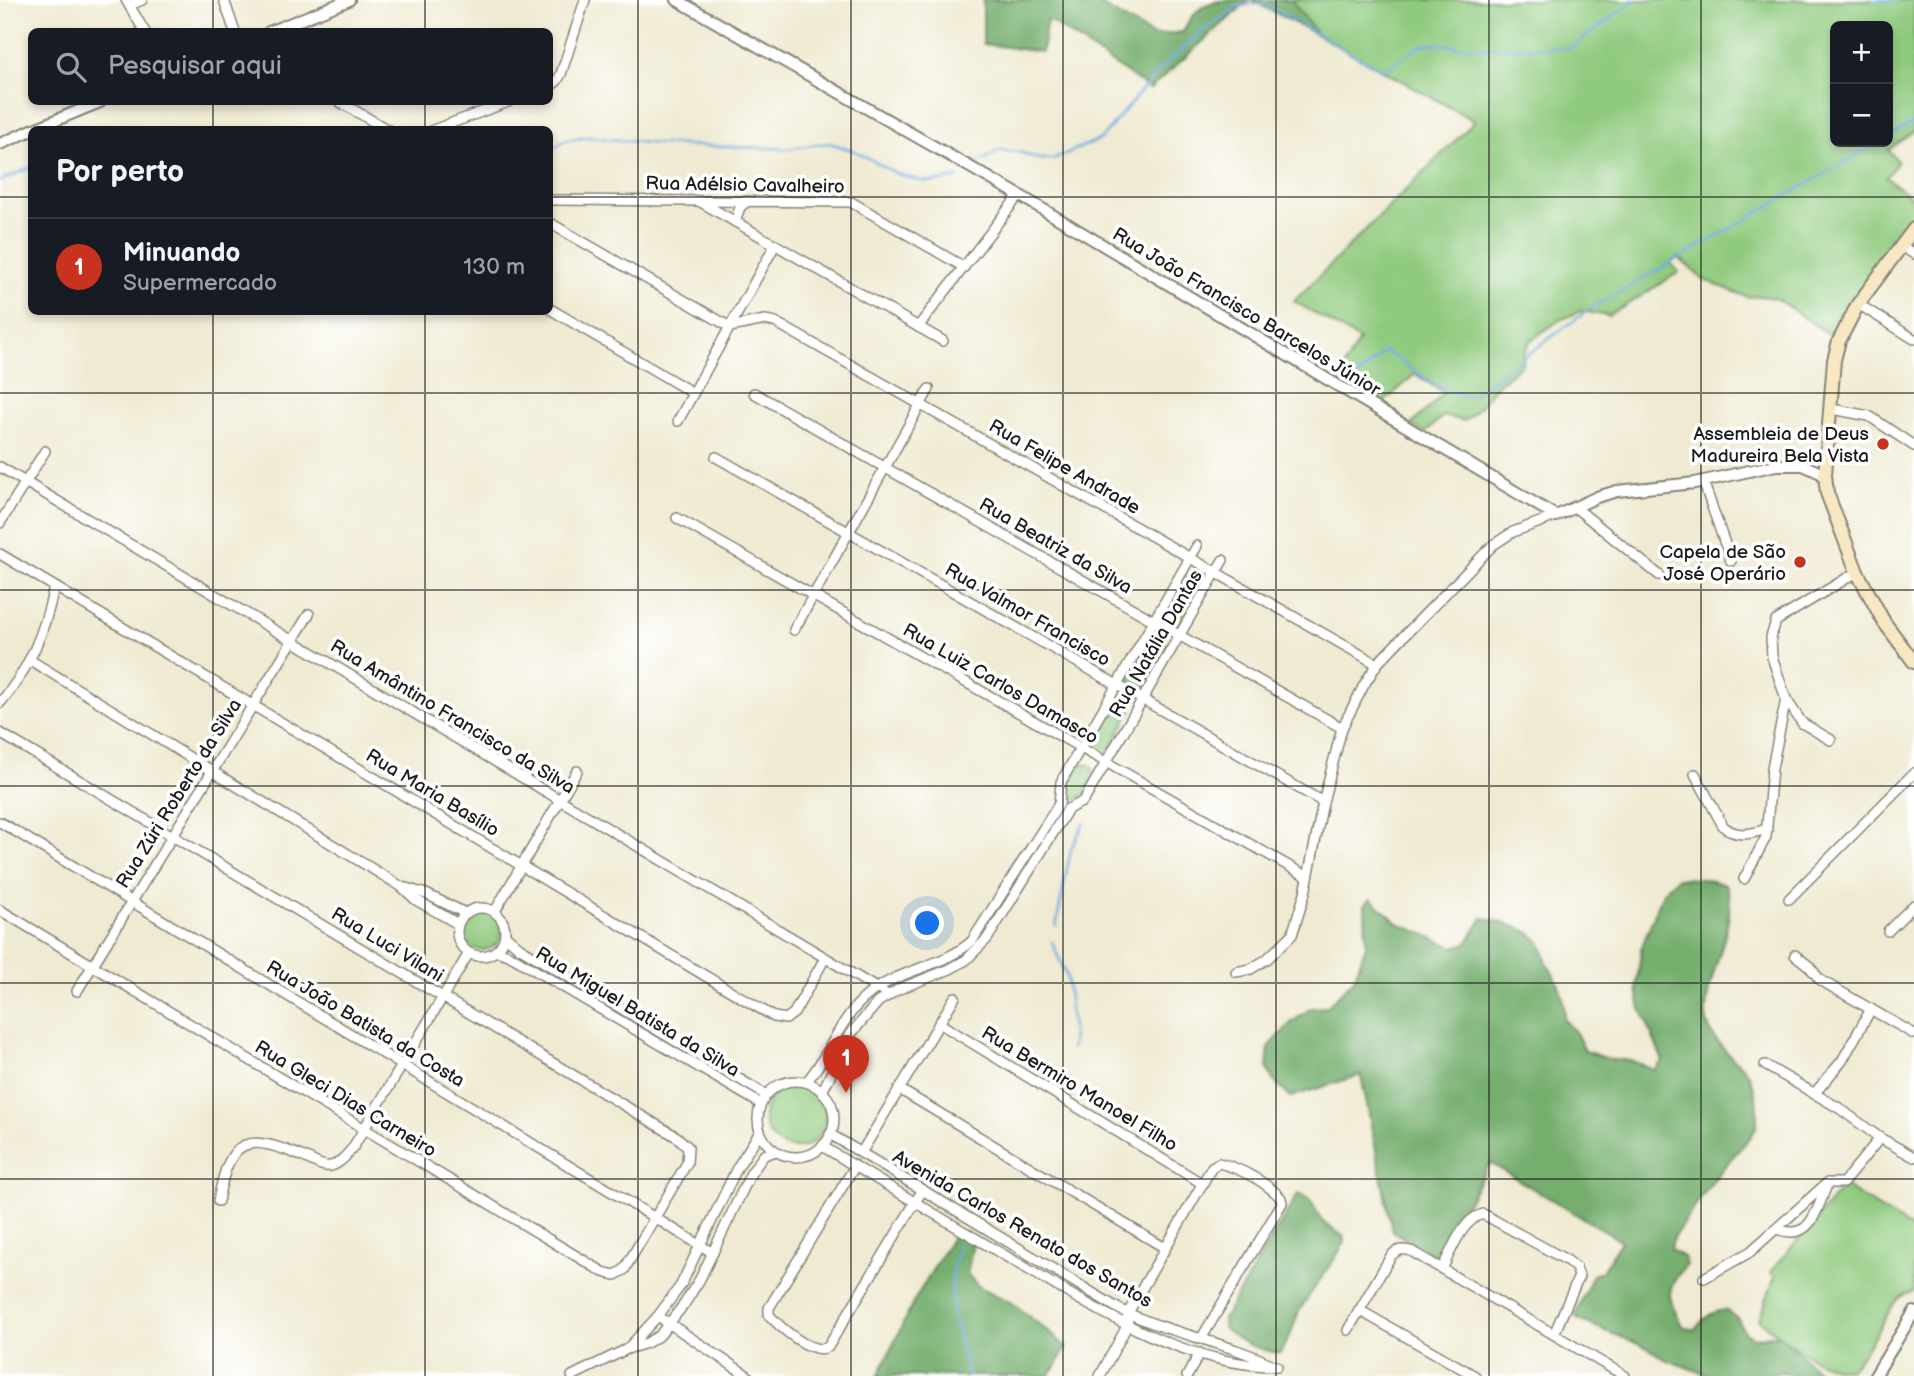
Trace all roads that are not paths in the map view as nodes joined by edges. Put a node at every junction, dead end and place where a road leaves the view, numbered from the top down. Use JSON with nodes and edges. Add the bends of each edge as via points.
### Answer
{"nodes":[{"id":1,"x":142,"y":0,"type":"edge"},
{"id":2,"x":224,"y":0,"type":"edge"},
{"id":3,"x":349,"y":0,"type":"edge"},
{"id":4,"x":585,"y":0,"type":"edge"},
{"id":5,"x":677,"y":0,"type":"edge"},
{"id":6,"x":128,"y":3,"type":"edge"},
{"id":7,"x":698,"y":5,"type":"edge"},
{"id":8,"x":143,"y":28,"type":"edge"},
{"id":9,"x":234,"y":28,"type":"edge"},
{"id":10,"x":279,"y":28,"type":"edge"},
{"id":11,"x":553,"y":71,"type":"edge"},
{"id":12,"x":561,"y":74,"type":"junction"},
{"id":13,"x":553,"y":84,"type":"edge"},
{"id":14,"x":93,"y":105,"type":"edge"},
{"id":15,"x":345,"y":105,"type":"edge"},
{"id":16,"x":500,"y":105,"type":"edge"},
{"id":17,"x":42,"y":126,"type":"edge"},
{"id":18,"x":381,"y":126,"type":"edge"},
{"id":19,"x":444,"y":126,"type":"edge"},
{"id":20,"x":28,"y":132,"type":"edge"},
{"id":21,"x":0,"y":144,"type":"edge"},
{"id":22,"x":1019,"y":195,"type":"junction"},
{"id":23,"x":553,"y":200,"type":"edge"},
{"id":24,"x":699,"y":201,"type":"junction"},
{"id":25,"x":748,"y":201,"type":"junction"},
{"id":26,"x":735,"y":222,"type":"junction"},
{"id":27,"x":553,"y":225,"type":"edge"},
{"id":28,"x":1914,"y":229,"type":"edge"},
{"id":29,"x":775,"y":245,"type":"junction"},
{"id":30,"x":1901,"y":246,"type":"junction"},
{"id":31,"x":1914,"y":254,"type":"edge"},
{"id":32,"x":964,"y":267,"type":"junction"},
{"id":33,"x":1858,"y":304,"type":"junction"},
{"id":34,"x":553,"y":311,"type":"edge"},
{"id":35,"x":730,"y":327,"type":"junction"},
{"id":36,"x":918,"y":327,"type":"junction"},
{"id":37,"x":1914,"y":339,"type":"edge"},
{"id":38,"x":943,"y":341,"type":"dead end"},
{"id":39,"x":929,"y":389,"type":"dead end"},
{"id":40,"x":693,"y":393,"type":"junction"},
{"id":41,"x":754,"y":393,"type":"dead end"},
{"id":42,"x":921,"y":404,"type":"junction"},
{"id":43,"x":1832,"y":409,"type":"junction"},
{"id":44,"x":678,"y":421,"type":"dead end"},
{"id":45,"x":1914,"y":446,"type":"edge"},
{"id":46,"x":45,"y":452,"type":"dead end"},
{"id":47,"x":716,"y":457,"type":"dead end"},
{"id":48,"x":0,"y":467,"type":"edge"},
{"id":49,"x":885,"y":468,"type":"junction"},
{"id":50,"x":1825,"y":475,"type":"junction"},
{"id":51,"x":1703,"y":481,"type":"junction"},
{"id":52,"x":26,"y":482,"type":"junction"},
{"id":53,"x":1576,"y":508,"type":"junction"},
{"id":54,"x":1556,"y":516,"type":"junction"},
{"id":55,"x":677,"y":518,"type":"dead end"},
{"id":56,"x":0,"y":523,"type":"edge"},
{"id":57,"x":849,"y":533,"type":"junction"},
{"id":58,"x":1198,"y":546,"type":"dead end"},
{"id":59,"x":0,"y":554,"type":"edge"},
{"id":60,"x":1191,"y":558,"type":"junction"},
{"id":61,"x":1223,"y":560,"type":"dead end"},
{"id":62,"x":1731,"y":561,"type":"dead end"},
{"id":63,"x":1217,"y":572,"type":"junction"},
{"id":64,"x":1857,"y":572,"type":"junction"},
{"id":65,"x":1659,"y":575,"type":"dead end"},
{"id":66,"x":54,"y":587,"type":"junction"},
{"id":67,"x":813,"y":596,"type":"junction"},
{"id":68,"x":309,"y":614,"type":"dead end"},
{"id":69,"x":1154,"y":621,"type":"junction"},
{"id":70,"x":794,"y":630,"type":"dead end"},
{"id":71,"x":1180,"y":636,"type":"junction"},
{"id":72,"x":292,"y":641,"type":"junction"},
{"id":73,"x":30,"y":660,"type":"junction"},
{"id":74,"x":1914,"y":662,"type":"edge"},
{"id":75,"x":1377,"y":664,"type":"junction"},
{"id":76,"x":1117,"y":685,"type":"junction"},
{"id":77,"x":1143,"y":699,"type":"junction"},
{"id":78,"x":1786,"y":699,"type":"junction"},
{"id":79,"x":0,"y":703,"type":"edge"},
{"id":80,"x":253,"y":705,"type":"junction"},
{"id":81,"x":1342,"y":728,"type":"junction"},
{"id":82,"x":0,"y":733,"type":"edge"},
{"id":83,"x":1831,"y":740,"type":"dead end"},
{"id":84,"x":1081,"y":748,"type":"junction"},
{"id":85,"x":1106,"y":763,"type":"junction"},
{"id":86,"x":212,"y":771,"type":"junction"},
{"id":87,"x":577,"y":771,"type":"dead end"},
{"id":88,"x":1914,"y":773,"type":"edge"},
{"id":89,"x":1695,"y":774,"type":"dead end"},
{"id":90,"x":560,"y":800,"type":"junction"},
{"id":91,"x":1323,"y":802,"type":"junction"},
{"id":92,"x":1063,"y":806,"type":"junction"},
{"id":93,"x":0,"y":822,"type":"edge"},
{"id":94,"x":1767,"y":829,"type":"junction"},
{"id":95,"x":172,"y":836,"type":"junction"},
{"id":96,"x":521,"y":866,"type":"junction"},
{"id":97,"x":1308,"y":877,"type":"junction"},
{"id":98,"x":1744,"y":879,"type":"dead end"},
{"id":99,"x":402,"y":887,"type":"junction"},
{"id":100,"x":1789,"y":899,"type":"dead end"},
{"id":101,"x":131,"y":902,"type":"junction"},
{"id":102,"x":1914,"y":905,"type":"edge"},
{"id":103,"x":0,"y":910,"type":"edge"},
{"id":104,"x":495,"y":911,"type":"junction"},
{"id":105,"x":465,"y":913,"type":"junction"},
{"id":106,"x":458,"y":924,"type":"junction"},
{"id":107,"x":1888,"y":931,"type":"dead end"},
{"id":108,"x":506,"y":936,"type":"junction"},
{"id":109,"x":496,"y":951,"type":"junction"},
{"id":110,"x":469,"y":953,"type":"junction"},
{"id":111,"x":1794,"y":955,"type":"dead end"},
{"id":112,"x":825,"y":958,"type":"junction"},
{"id":113,"x":92,"y":965,"type":"junction"},
{"id":114,"x":1236,"y":972,"type":"dead end"},
{"id":115,"x":876,"y":988,"type":"junction"},
{"id":116,"x":76,"y":991,"type":"dead end"},
{"id":117,"x":888,"y":995,"type":"junction"},
{"id":118,"x":955,"y":996,"type":"dead end"},
{"id":119,"x":442,"y":997,"type":"junction"},
{"id":120,"x":1871,"y":1009,"type":"junction"},
{"id":121,"x":939,"y":1023,"type":"junction"},
{"id":122,"x":1914,"y":1034,"type":"edge"},
{"id":123,"x":402,"y":1065,"type":"junction"},
{"id":124,"x":1765,"y":1065,"type":"dead end"},
{"id":125,"x":806,"y":1082,"type":"junction"},
{"id":126,"x":899,"y":1089,"type":"junction"},
{"id":127,"x":822,"y":1092,"type":"junction"},
{"id":128,"x":1814,"y":1094,"type":"junction"},
{"id":129,"x":763,"y":1100,"type":"junction"},
{"id":130,"x":364,"y":1129,"type":"junction"},
{"id":131,"x":760,"y":1132,"type":"junction"},
{"id":132,"x":830,"y":1134,"type":"junction"},
{"id":133,"x":1880,"y":1138,"type":"junction"},
{"id":134,"x":822,"y":1146,"type":"junction"},
{"id":135,"x":776,"y":1150,"type":"junction"},
{"id":136,"x":861,"y":1153,"type":"junction"},
{"id":137,"x":1914,"y":1157,"type":"edge"},
{"id":138,"x":855,"y":1166,"type":"junction"},
{"id":139,"x":1827,"y":1183,"type":"junction"},
{"id":140,"x":1203,"y":1184,"type":"junction"},
{"id":141,"x":922,"y":1191,"type":"junction"},
{"id":142,"x":218,"y":1201,"type":"dead end"},
{"id":143,"x":915,"y":1203,"type":"junction"},
{"id":144,"x":655,"y":1218,"type":"junction"},
{"id":145,"x":1777,"y":1228,"type":"junction"},
{"id":146,"x":701,"y":1246,"type":"junction"},
{"id":147,"x":1165,"y":1248,"type":"junction"},
{"id":148,"x":713,"y":1253,"type":"junction"},
{"id":149,"x":1442,"y":1269,"type":"junction"},
{"id":150,"x":1704,"y":1278,"type":"dead end"},
{"id":151,"x":1359,"y":1310,"type":"junction"},
{"id":152,"x":1914,"y":1312,"type":"edge"},
{"id":153,"x":1128,"y":1313,"type":"junction"},
{"id":154,"x":658,"y":1316,"type":"junction"},
{"id":155,"x":670,"y":1323,"type":"junction"},
{"id":156,"x":1127,"y":1326,"type":"junction"},
{"id":157,"x":1348,"y":1330,"type":"dead end"},
{"id":158,"x":1554,"y":1334,"type":"junction"},
{"id":159,"x":1201,"y":1339,"type":"junction"},
{"id":160,"x":627,"y":1349,"type":"junction"},
{"id":161,"x":1200,"y":1353,"type":"junction"},
{"id":162,"x":1277,"y":1366,"type":"junction"},
{"id":163,"x":1615,"y":1373,"type":"edge"},
{"id":164,"x":572,"y":1376,"type":"edge"},
{"id":165,"x":748,"y":1376,"type":"edge"},
{"id":166,"x":1100,"y":1376,"type":"edge"},
{"id":167,"x":1187,"y":1376,"type":"edge"},
{"id":168,"x":1271,"y":1376,"type":"edge"},
{"id":169,"x":1475,"y":1376,"type":"edge"},
{"id":170,"x":1625,"y":1376,"type":"edge"},
{"id":171,"x":1875,"y":1376,"type":"edge"}],
"edges":[{"from":1,"to":6,"type":"street"},
{"from":2,"to":9,"type":"street"},
{"from":3,"to":10,"type":"street"},
{"from":4,"to":12,"type":"street"},
{"from":5,"to":7,"type":"street","name":"Rua João Francisco Barcelos Júnior"},
{"from":6,"to":8,"type":"street"},
{"from":7,"to":22,"type":"street","name":"Rua João Francisco Barcelos Júnior"},
{"from":11,"to":12,"type":"street"},
{"from":12,"to":13,"type":"street"},
{"from":14,"to":17,"type":"street"},
{"from":15,"to":18,"type":"street"},
{"from":16,"to":19,"type":"street"},
{"from":20,"to":21,"type":"street"},
{"from":22,"to":32,"type":"street"},
{"from":22,"to":54,"type":"street","name":"Rua João Francisco Barcelos Júnior"},
{"from":23,"to":24,"type":"street","name":"Rua Adélsio Cavalheiro"},
{"from":24,"to":25,"type":"street","name":"Rua Adélsio Cavalheiro"},
{"from":24,"to":26,"type":"street"},
{"from":25,"to":26,"type":"street","via":[[740,207]]},
{"from":25,"to":32,"type":"street","name":"Rua Adélsio Cavalheiro","via":[[852,202]]},
{"from":26,"to":29,"type":"street"},
{"from":27,"to":35,"type":"street"},
{"from":28,"to":30,"type":"main road"},
{"from":29,"to":35,"type":"street"},
{"from":29,"to":36,"type":"street"},
{"from":30,"to":31,"type":"street"},
{"from":30,"to":33,"type":"main road"},
{"from":32,"to":36,"type":"street"},
{"from":33,"to":37,"type":"street"},
{"from":33,"to":43,"type":"main road","via":[[1836,350]]},
{"from":34,"to":40,"type":"street"},
{"from":35,"to":40,"type":"street"},
{"from":35,"to":42,"type":"street","name":"Rua Felipe Andrade","via":[[775,322]]},
{"from":36,"to":38,"type":"street"},
{"from":39,"to":42,"type":"street"},
{"from":40,"to":44,"type":"street"},
{"from":41,"to":49,"type":"street","name":"Rua Beatriz da Silva"},
{"from":42,"to":49,"type":"street"},
{"from":42,"to":60,"type":"street","name":"Rua Felipe Andrade"},
{"from":43,"to":45,"type":"street","via":[[1869,416]]},
{"from":43,"to":50,"type":"main road"},
{"from":46,"to":52,"type":"street"},
{"from":47,"to":57,"type":"street","name":"Rua Valmor Francisco"},
{"from":48,"to":52,"type":"street","name":"Rua Amântino Francisco da Silva"},
{"from":49,"to":57,"type":"street"},
{"from":49,"to":69,"type":"street","name":"Rua Beatriz da Silva"},
{"from":50,"to":51,"type":"street","via":[[1787,464]]},
{"from":50,"to":64,"type":"main road","via":[[1827,493]]},
{"from":51,"to":53,"type":"street","via":[[1617,491]]},
{"from":51,"to":62,"type":"street"},
{"from":52,"to":56,"type":"street"},
{"from":52,"to":72,"type":"street","name":"Rua Amântino Francisco da Silva"},
{"from":53,"to":54,"type":"street"},
{"from":53,"to":65,"type":"street"},
{"from":54,"to":75,"type":"street","via":[[1493,545]]},
{"from":55,"to":67,"type":"street","name":"Rua Luiz Carlos Damasco"},
{"from":57,"to":67,"type":"street"},
{"from":57,"to":76,"type":"street","name":"Rua Valmor Francisco"},
{"from":58,"to":60,"type":"street"},
{"from":59,"to":66,"type":"street","name":"Rua Maria Basílio"},
{"from":60,"to":63,"type":"street","name":"Rua Felipe Andrade"},
{"from":60,"to":69,"type":"street"},
{"from":61,"to":63,"type":"street","name":"Rua Natália Dantas"},
{"from":63,"to":71,"type":"street","name":"Rua Natália Dantas"},
{"from":63,"to":75,"type":"street","name":"Rua Felipe Andrade"},
{"from":64,"to":74,"type":"main road","via":[[1884,622]]},
{"from":64,"to":78,"type":"street","via":[[1773,626],[1772,657]]},
{"from":66,"to":73,"type":"street"},
{"from":66,"to":80,"type":"street","name":"Rua Maria Basílio"},
{"from":67,"to":70,"type":"street"},
{"from":67,"to":84,"type":"street","name":"Rua Luiz Carlos Damasco"},
{"from":68,"to":72,"type":"street","name":"Rua Zúri Roberto da Silva"},
{"from":69,"to":71,"type":"street","name":"Rua Beatriz da Silva"},
{"from":69,"to":76,"type":"street"},
{"from":71,"to":77,"type":"street","name":"Rua Natália Dantas"},
{"from":71,"to":81,"type":"street","name":"Rua Beatriz da Silva"},
{"from":72,"to":80,"type":"street","name":"Rua Zúri Roberto da Silva"},
{"from":72,"to":90,"type":"street","name":"Rua Amântino Francisco da Silva"},
{"from":73,"to":79,"type":"street"},
{"from":73,"to":86,"type":"street"},
{"from":75,"to":81,"type":"street"},
{"from":76,"to":77,"type":"street","name":"Rua Valmor Francisco"},
{"from":76,"to":84,"type":"street"},
{"from":77,"to":85,"type":"street","name":"Rua Natália Dantas"},
{"from":77,"to":91,"type":"street","name":"Rua Valmor Francisco"},
{"from":78,"to":83,"type":"street","via":[[1802,723]]},
{"from":78,"to":94,"type":"street","via":[[1772,768]]},
{"from":80,"to":86,"type":"street","name":"Rua Zúri Roberto da Silva"},
{"from":80,"to":96,"type":"street","name":"Rua Maria Basílio"},
{"from":81,"to":91,"type":"street"},
{"from":82,"to":95,"type":"street","name":"Rua Luci Vilani"},
{"from":84,"to":85,"type":"street","name":"Rua Luiz Carlos Damasco"},
{"from":84,"to":92,"type":"street","via":[[1059,787]]},
{"from":85,"to":92,"type":"street","name":"Rua Natália Dantas","via":[[1082,802]]},
{"from":85,"to":97,"type":"street","name":"Rua Luiz Carlos Damasco"},
{"from":86,"to":95,"type":"street","name":"Rua Zúri Roberto da Silva"},
{"from":86,"to":99,"type":"street"},
{"from":87,"to":90,"type":"street"},
{"from":88,"to":100,"type":"street"},
{"from":89,"to":94,"type":"street","via":[[1730,832]]},
{"from":90,"to":96,"type":"street"},
{"from":90,"to":112,"type":"street","name":"Rua Amântino Francisco da Silva"},
{"from":91,"to":97,"type":"street"},
{"from":92,"to":115,"type":"street","via":[[972,941],[952,956]]},
{"from":92,"to":117,"type":"street","via":[[976,951],[950,969]]},
{"from":93,"to":101,"type":"street","name":"Rua João Batista da Costa"},
{"from":94,"to":98,"type":"street","via":[[1762,850]]},
{"from":95,"to":101,"type":"street","name":"Rua Zúri Roberto da Silva"},
{"from":95,"to":119,"type":"street","name":"Rua Luci Vilani"},
{"from":96,"to":104,"type":"street"},
{"from":96,"to":112,"type":"street","name":"Rua Maria Basílio","via":[[780,1019],[794,1013]]},
{"from":97,"to":114,"type":"street","via":[[1293,935],[1267,959]]},
{"from":99,"to":105,"type":"street"},
{"from":99,"to":106,"type":"street"},
{"from":101,"to":113,"type":"street","name":"Rua Zúri Roberto da Silva"},
{"from":101,"to":123,"type":"street","name":"Rua João Batista da Costa"},
{"from":102,"to":107,"type":"street"},
{"from":103,"to":113,"type":"street","name":"Rua Gleci Dias Carneiro"},
{"from":104,"to":105,"type":"street","via":[[480,907]]},
{"from":104,"to":108,"type":"street","via":[[504,922]]},
{"from":105,"to":106,"type":"street"},
{"from":106,"to":110,"type":"street","via":[[458,940]]},
{"from":108,"to":109,"type":"street"},
{"from":108,"to":129,"type":"street","name":"Rua Miguel Batista da Silva"},
{"from":109,"to":110,"type":"street","via":[[483,956]]},
{"from":109,"to":129,"type":"street","name":"Rua Miguel Batista da Silva"},
{"from":110,"to":119,"type":"street"},
{"from":111,"to":120,"type":"street","via":[[1820,980]]},
{"from":112,"to":115,"type":"street","name":"Rua Amântino Francisco da Silva"},
{"from":113,"to":116,"type":"street","name":"Rua Zúri Roberto da Silva"},
{"from":113,"to":130,"type":"street","name":"Rua Gleci Dias Carneiro"},
{"from":115,"to":117,"type":"street","name":"Rua Amântino Francisco da Silva"},
{"from":115,"to":125,"type":"street","via":[[849,1015]]},
{"from":117,"to":127,"type":"street","via":[[850,1035]]},
{"from":118,"to":121,"type":"street"},
{"from":119,"to":123,"type":"street"},
{"from":119,"to":144,"type":"street","name":"Rua Luci Vilani","via":[[683,1141],[688,1147],[687,1163]]},
{"from":120,"to":122,"type":"street"},
{"from":120,"to":128,"type":"street","via":[[1842,1061]]},
{"from":121,"to":126,"type":"street"},
{"from":121,"to":140,"type":"street","name":"Rua Bermiro Manoel Filho"},
{"from":123,"to":130,"type":"street"},
{"from":123,"to":144,"type":"street","name":"Rua João Batista da Costa"},
{"from":124,"to":128,"type":"street"},
{"from":125,"to":127,"type":"street"},
{"from":125,"to":129,"type":"street","via":[[788,1082],[772,1089]]},
{"from":126,"to":136,"type":"street"},
{"from":126,"to":147,"type":"street"},
{"from":127,"to":132,"type":"street","via":[[833,1112]]},
{"from":128,"to":133,"type":"street"},
{"from":129,"to":131,"type":"street"},
{"from":130,"to":142,"type":"street","via":[[334,1166],[258,1142],[244,1143],[232,1155]]},
{"from":130,"to":144,"type":"street","name":"Rua Gleci Dias Carneiro","via":[[610,1274],[624,1270]]},
{"from":131,"to":135,"type":"street"},
{"from":131,"to":146,"type":"street","via":[[737,1168]]},
{"from":132,"to":134,"type":"street"},
{"from":132,"to":136,"type":"street","name":"Avenida Carlos Renato dos Santos"},
{"from":133,"to":137,"type":"street"},
{"from":133,"to":139,"type":"street","via":[[1843,1183]]},
{"from":134,"to":135,"type":"street","via":[[794,1156]]},
{"from":134,"to":138,"type":"street","name":"Avenida Carlos Renato dos Santos"},
{"from":135,"to":148,"type":"street","via":[[764,1155],[751,1173]]},
{"from":136,"to":141,"type":"street","name":"Avenida Carlos Renato dos Santos"},
{"from":138,"to":143,"type":"street","name":"Avenida Carlos Renato dos Santos"},
{"from":138,"to":143,"type":"street","via":[[772,1301],[769,1315],[807,1345],[824,1350],[831,1342]]},
{"from":139,"to":145,"type":"street"},
{"from":139,"to":145,"type":"street","via":[[1816,1212],[1801,1231],[1795,1234]]},
{"from":140,"to":147,"type":"street"},
{"from":140,"to":159,"type":"street","via":[[1219,1163],[1236,1168],[1281,1198],[1280,1207]]},
{"from":141,"to":143,"type":"street"},
{"from":141,"to":153,"type":"street","name":"Avenida Carlos Renato dos Santos"},
{"from":143,"to":156,"type":"street","name":"Avenida Carlos Renato dos Santos"},
{"from":144,"to":146,"type":"street","name":"Rua João Batista da Costa"},
{"from":145,"to":150,"type":"street","via":[[1751,1252]]},
{"from":146,"to":148,"type":"street","name":"Rua João Batista da Costa"},
{"from":146,"to":154,"type":"street"},
{"from":147,"to":153,"type":"street"},
{"from":148,"to":155,"type":"street","via":[[694,1291]]},
{"from":149,"to":151,"type":"street","via":[[1411,1251],[1395,1252]]},
{"from":149,"to":158,"type":"street"},
{"from":149,"to":158,"type":"street","via":[[1468,1223],[1483,1214],[1569,1261],[1578,1276]]},
{"from":151,"to":157,"type":"street"},
{"from":151,"to":169,"type":"street"},
{"from":152,"to":171,"type":"street"},
{"from":153,"to":156,"type":"street"},
{"from":153,"to":159,"type":"street","name":"Avenida Carlos Renato dos Santos"},
{"from":154,"to":155,"type":"street"},
{"from":154,"to":160,"type":"street"},
{"from":155,"to":160,"type":"street","via":[[654,1339]]},
{"from":155,"to":165,"type":"street"},
{"from":156,"to":161,"type":"street","name":"Avenida Carlos Renato dos Santos"},
{"from":156,"to":166,"type":"street"},
{"from":158,"to":163,"type":"street"},
{"from":159,"to":162,"type":"street","name":"Avenida Carlos Renato dos Santos"},
{"from":160,"to":164,"type":"street"},
{"from":161,"to":162,"type":"street","name":"Avenida Carlos Renato dos Santos","via":[[1253,1367]]},
{"from":161,"to":167,"type":"street"},
{"from":162,"to":168,"type":"street"},
{"from":163,"to":170,"type":"street"}]}
